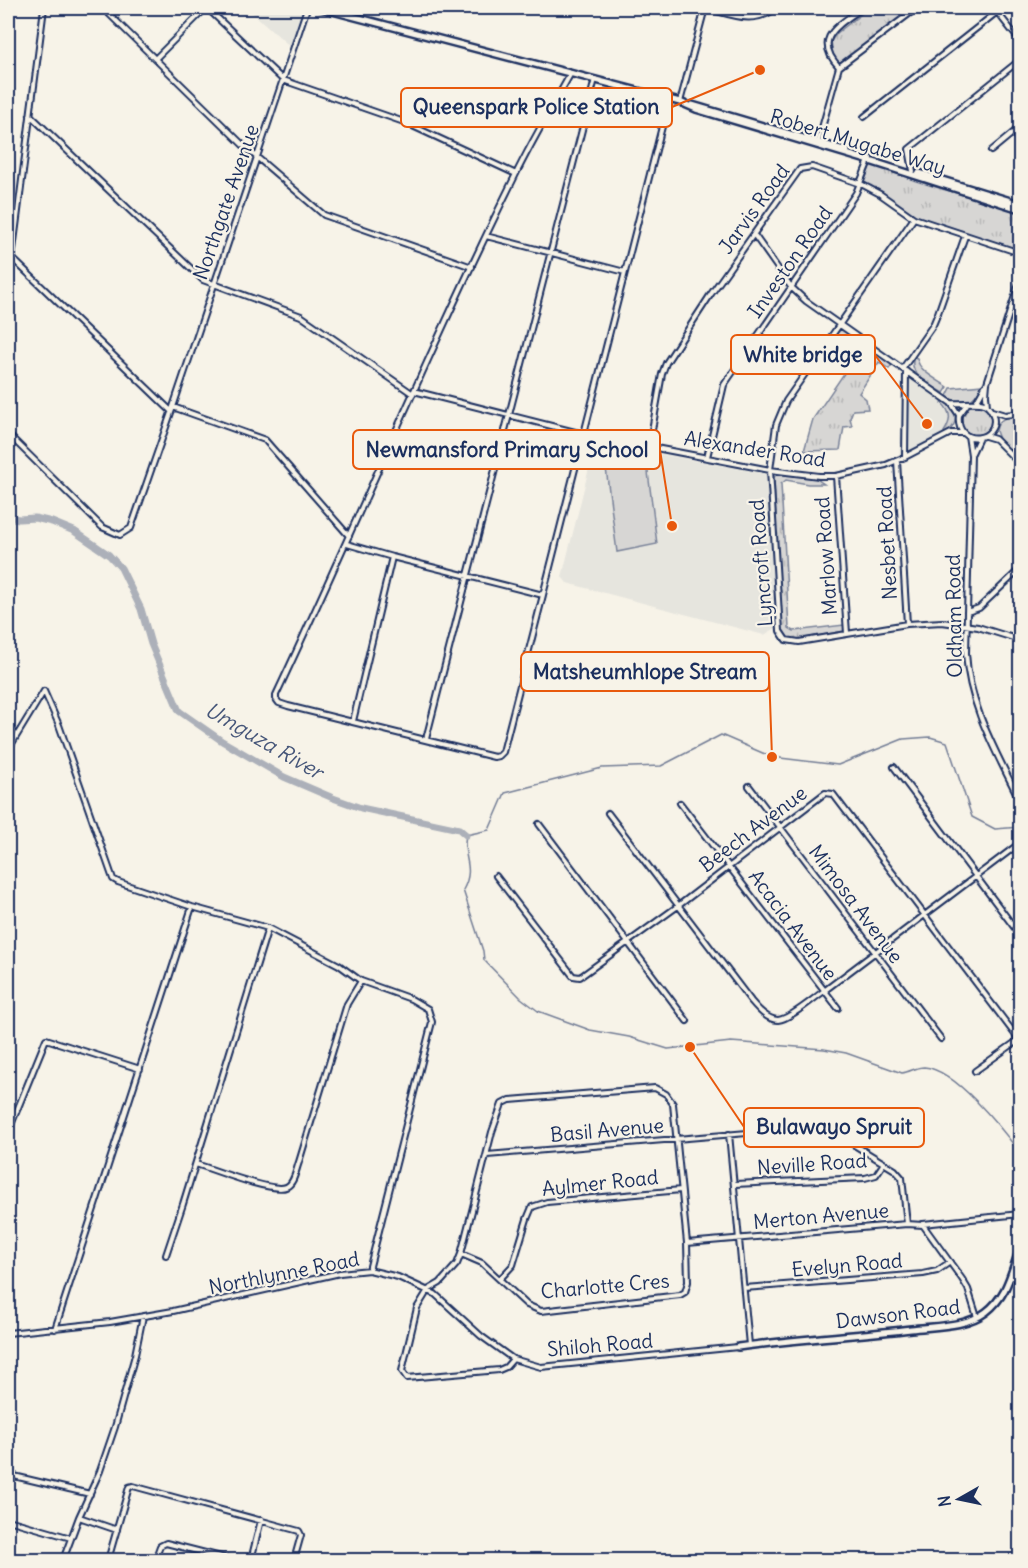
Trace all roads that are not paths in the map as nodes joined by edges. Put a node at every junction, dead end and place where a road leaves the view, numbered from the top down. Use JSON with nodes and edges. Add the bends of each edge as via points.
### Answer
{"nodes":[{"id":1,"x":44,"y":8,"type":"edge"},
{"id":2,"x":103,"y":8,"type":"edge"},
{"id":3,"x":207,"y":8,"type":"edge"},
{"id":4,"x":307,"y":8,"type":"edge"},
{"id":5,"x":321,"y":8,"type":"edge"},
{"id":6,"x":705,"y":8,"type":"edge"},
{"id":7,"x":776,"y":8,"type":"edge"},
{"id":8,"x":862,"y":8,"type":"edge"},
{"id":9,"x":916,"y":8,"type":"edge"},
{"id":10,"x":996,"y":10,"type":"edge"},
{"id":11,"x":1020,"y":41,"type":"edge"},
{"id":12,"x":156,"y":58,"type":"junction"},
{"id":13,"x":1020,"y":60,"type":"edge"},
{"id":14,"x":839,"y":67,"type":"junction"},
{"id":15,"x":571,"y":73,"type":"junction"},
{"id":16,"x":595,"y":79,"type":"junction"},
{"id":17,"x":283,"y":80,"type":"junction"},
{"id":18,"x":669,"y":99,"type":"junction"},
{"id":19,"x":680,"y":102,"type":"junction"},
{"id":20,"x":30,"y":115,"type":"junction"},
{"id":21,"x":864,"y":117,"type":"dead end"},
{"id":22,"x":1020,"y":127,"type":"edge"},
{"id":23,"x":818,"y":144,"type":"junction"},
{"id":24,"x":991,"y":151,"type":"dead end"},
{"id":25,"x":257,"y":157,"type":"junction"},
{"id":26,"x":870,"y":159,"type":"junction"},
{"id":27,"x":913,"y":171,"type":"junction"},
{"id":28,"x":516,"y":174,"type":"junction"},
{"id":29,"x":861,"y":184,"type":"junction"},
{"id":30,"x":1020,"y":205,"type":"edge"},
{"id":31,"x":914,"y":218,"type":"junction"},
{"id":32,"x":8,"y":223,"type":"edge"},
{"id":33,"x":15,"y":224,"type":"junction"},
{"id":34,"x":486,"y":236,"type":"junction"},
{"id":35,"x":754,"y":236,"type":"junction"},
{"id":36,"x":965,"y":236,"type":"junction"},
{"id":37,"x":550,"y":253,"type":"junction"},
{"id":38,"x":1020,"y":253,"type":"edge"},
{"id":39,"x":12,"y":258,"type":"junction"},
{"id":40,"x":472,"y":267,"type":"junction"},
{"id":41,"x":625,"y":272,"type":"junction"},
{"id":42,"x":1020,"y":280,"type":"edge"},
{"id":43,"x":213,"y":285,"type":"junction"},
{"id":44,"x":791,"y":288,"type":"junction"},
{"id":45,"x":8,"y":289,"type":"edge"},
{"id":46,"x":840,"y":324,"type":"junction"},
{"id":47,"x":904,"y":369,"type":"junction"},
{"id":48,"x":987,"y":383,"type":"junction"},
{"id":49,"x":413,"y":393,"type":"junction"},
{"id":50,"x":976,"y":402,"type":"junction"},
{"id":51,"x":951,"y":403,"type":"junction"},
{"id":52,"x":967,"y":404,"type":"junction"},
{"id":53,"x":987,"y":406,"type":"junction"},
{"id":54,"x":172,"y":409,"type":"junction"},
{"id":55,"x":991,"y":410,"type":"junction"},
{"id":56,"x":1020,"y":413,"type":"edge"},
{"id":57,"x":959,"y":415,"type":"junction"},
{"id":58,"x":1005,"y":415,"type":"junction"},
{"id":59,"x":509,"y":416,"type":"junction"},
{"id":60,"x":958,"y":421,"type":"junction"},
{"id":61,"x":993,"y":425,"type":"junction"},
{"id":62,"x":951,"y":433,"type":"junction"},
{"id":63,"x":963,"y":433,"type":"junction"},
{"id":64,"x":8,"y":434,"type":"edge"},
{"id":65,"x":583,"y":434,"type":"junction"},
{"id":66,"x":968,"y":436,"type":"junction"},
{"id":67,"x":982,"y":437,"type":"junction"},
{"id":68,"x":995,"y":439,"type":"junction"},
{"id":69,"x":649,"y":447,"type":"junction"},
{"id":70,"x":971,"y":455,"type":"junction"},
{"id":71,"x":707,"y":457,"type":"junction"},
{"id":72,"x":905,"y":457,"type":"junction"},
{"id":73,"x":897,"y":461,"type":"junction"},
{"id":74,"x":1020,"y":464,"type":"edge"},
{"id":75,"x":770,"y":470,"type":"junction"},
{"id":76,"x":836,"y":476,"type":"junction"},
{"id":77,"x":349,"y":536,"type":"junction"},
{"id":78,"x":347,"y":544,"type":"junction"},
{"id":79,"x":392,"y":557,"type":"junction"},
{"id":80,"x":1020,"y":569,"type":"edge"},
{"id":81,"x":467,"y":577,"type":"junction"},
{"id":82,"x":543,"y":596,"type":"junction"},
{"id":83,"x":967,"y":612,"type":"junction"},
{"id":84,"x":907,"y":624,"type":"junction"},
{"id":85,"x":967,"y":625,"type":"junction"},
{"id":86,"x":847,"y":633,"type":"junction"},
{"id":87,"x":1020,"y":640,"type":"edge"},
{"id":88,"x":353,"y":721,"type":"junction"},
{"id":89,"x":426,"y":739,"type":"junction"},
{"id":90,"x":8,"y":750,"type":"edge"},
{"id":91,"x":894,"y":767,"type":"dead end"},
{"id":92,"x":749,"y":786,"type":"dead end"},
{"id":93,"x":1020,"y":801,"type":"edge"},
{"id":94,"x":680,"y":803,"type":"dead end"},
{"id":95,"x":608,"y":813,"type":"dead end"},
{"id":96,"x":539,"y":824,"type":"dead end"},
{"id":97,"x":779,"y":827,"type":"junction"},
{"id":98,"x":1020,"y":843,"type":"edge"},
{"id":99,"x":728,"y":866,"type":"junction"},
{"id":100,"x":976,"y":875,"type":"junction"},
{"id":101,"x":496,"y":876,"type":"dead end"},
{"id":102,"x":678,"y":906,"type":"junction"},
{"id":103,"x":192,"y":907,"type":"junction"},
{"id":104,"x":925,"y":915,"type":"junction"},
{"id":105,"x":268,"y":928,"type":"junction"},
{"id":106,"x":1020,"y":935,"type":"edge"},
{"id":107,"x":626,"y":943,"type":"junction"},
{"id":108,"x":873,"y":952,"type":"junction"},
{"id":109,"x":361,"y":981,"type":"junction"},
{"id":110,"x":824,"y":991,"type":"junction"},
{"id":111,"x":838,"y":1008,"type":"dead end"},
{"id":112,"x":687,"y":1022,"type":"dead end"},
{"id":113,"x":941,"y":1039,"type":"dead end"},
{"id":114,"x":1020,"y":1040,"type":"edge"},
{"id":115,"x":140,"y":1069,"type":"junction"},
{"id":116,"x":975,"y":1071,"type":"dead end"},
{"id":117,"x":11,"y":1125,"type":"dead end"},
{"id":118,"x":729,"y":1134,"type":"junction"},
{"id":119,"x":678,"y":1139,"type":"junction"},
{"id":120,"x":487,"y":1155,"type":"junction"},
{"id":121,"x":884,"y":1163,"type":"junction"},
{"id":122,"x":196,"y":1164,"type":"junction"},
{"id":123,"x":735,"y":1184,"type":"junction"},
{"id":124,"x":681,"y":1190,"type":"junction"},
{"id":125,"x":1020,"y":1214,"type":"edge"},
{"id":126,"x":907,"y":1224,"type":"junction"},
{"id":127,"x":922,"y":1224,"type":"junction"},
{"id":128,"x":739,"y":1238,"type":"junction"},
{"id":129,"x":687,"y":1243,"type":"junction"},
{"id":130,"x":1020,"y":1249,"type":"edge"},
{"id":131,"x":461,"y":1254,"type":"junction"},
{"id":132,"x":166,"y":1255,"type":"dead end"},
{"id":133,"x":950,"y":1263,"type":"junction"},
{"id":134,"x":369,"y":1270,"type":"junction"},
{"id":135,"x":500,"y":1280,"type":"junction"},
{"id":136,"x":744,"y":1288,"type":"junction"},
{"id":137,"x":428,"y":1290,"type":"junction"},
{"id":138,"x":143,"y":1316,"type":"junction"},
{"id":139,"x":977,"y":1317,"type":"junction"},
{"id":140,"x":55,"y":1329,"type":"junction"},
{"id":141,"x":8,"y":1332,"type":"edge"},
{"id":142,"x":749,"y":1345,"type":"junction"},
{"id":143,"x":738,"y":1347,"type":"joint"},
{"id":144,"x":513,"y":1359,"type":"junction"},
{"id":145,"x":8,"y":1490,"type":"edge"},
{"id":146,"x":90,"y":1494,"type":"junction"},
{"id":147,"x":79,"y":1517,"type":"junction"},
{"id":148,"x":8,"y":1520,"type":"edge"},
{"id":149,"x":261,"y":1520,"type":"junction"},
{"id":150,"x":117,"y":1530,"type":"junction"},
{"id":151,"x":71,"y":1538,"type":"junction"},
{"id":152,"x":63,"y":1560,"type":"edge"},
{"id":153,"x":108,"y":1560,"type":"edge"},
{"id":154,"x":155,"y":1560,"type":"edge"},
{"id":155,"x":233,"y":1560,"type":"edge"},
{"id":156,"x":251,"y":1560,"type":"edge"},
{"id":157,"x":294,"y":1560,"type":"edge"}],
"edges":[{"from":1,"to":20,"type":"street"},
{"from":2,"to":12,"type":"street"},
{"from":3,"to":12,"type":"street"},
{"from":3,"to":17,"type":"street"},
{"from":4,"to":17,"type":"street","name":"Northgate Avenue"},
{"from":5,"to":15,"type":"main road","name":"Robert Mugabe Way"},
{"from":6,"to":7,"type":"street","via":[[754,18]]},
{"from":6,"to":19,"type":"street"},
{"from":8,"to":14,"type":"street","via":[[828,39],[828,55]]},
{"from":9,"to":14,"type":"street"},
{"from":10,"to":11,"type":"street"},
{"from":10,"to":21,"type":"street"},
{"from":12,"to":25,"type":"street"},
{"from":13,"to":27,"type":"street","via":[[909,149]]},
{"from":14,"to":23,"type":"street"},
{"from":15,"to":16,"type":"main road","name":"Robert Mugabe Way"},
{"from":15,"to":28,"type":"street"},
{"from":16,"to":18,"type":"main road","name":"Robert Mugabe Way"},
{"from":16,"to":37,"type":"street"},
{"from":17,"to":25,"type":"street","name":"Northgate Avenue"},
{"from":17,"to":28,"type":"street","via":[[404,122]]},
{"from":18,"to":19,"type":"main road","name":"Robert Mugabe Way"},
{"from":18,"to":41,"type":"street"},
{"from":19,"to":23,"type":"main road","name":"Robert Mugabe Way"},
{"from":20,"to":33,"type":"street"},
{"from":20,"to":43,"type":"street","via":[[194,273]]},
{"from":22,"to":24,"type":"street"},
{"from":23,"to":26,"type":"main road","name":"Robert Mugabe Way"},
{"from":25,"to":40,"type":"street","via":[[324,215]]},
{"from":25,"to":43,"type":"street","name":"Northgate Avenue"},
{"from":26,"to":27,"type":"main road","name":"Robert Mugabe Way"},
{"from":26,"to":29,"type":"street","name":"Investon Road"},
{"from":26,"to":30,"type":"main road","name":"Robert Mugabe Way"},
{"from":27,"to":30,"type":"main road","name":"Robert Mugabe Way"},
{"from":28,"to":34,"type":"street"},
{"from":29,"to":31,"type":"street","name":"Jarvis Road"},
{"from":29,"to":35,"type":"street","name":"Jarvis Road","via":[[812,168],[800,169]]},
{"from":29,"to":44,"type":"street","name":"Investon Road"},
{"from":31,"to":36,"type":"street","name":"Jarvis Road"},
{"from":31,"to":46,"type":"street"},
{"from":32,"to":33,"type":"street"},
{"from":33,"to":39,"type":"street"},
{"from":34,"to":37,"type":"street"},
{"from":34,"to":40,"type":"street"},
{"from":35,"to":44,"type":"street"},
{"from":35,"to":69,"type":"street","name":"Jarvis Road","via":[[666,363]]},
{"from":36,"to":38,"type":"street","name":"Jarvis Road"},
{"from":36,"to":47,"type":"street","via":[[933,325]]},
{"from":37,"to":41,"type":"street"},
{"from":37,"to":59,"type":"street"},
{"from":39,"to":45,"type":"street"},
{"from":39,"to":54,"type":"street"},
{"from":40,"to":49,"type":"street"},
{"from":41,"to":65,"type":"street"},
{"from":42,"to":48,"type":"street"},
{"from":43,"to":49,"type":"street","via":[[301,316]]},
{"from":43,"to":54,"type":"street","name":"Northgate Avenue"},
{"from":44,"to":46,"type":"street"},
{"from":44,"to":71,"type":"street","name":"Investon Road","via":[[724,385]]},
{"from":46,"to":47,"type":"street"},
{"from":46,"to":75,"type":"street","via":[[782,409]]},
{"from":47,"to":51,"type":"street"},
{"from":47,"to":72,"type":"street"},
{"from":48,"to":50,"type":"street"},
{"from":48,"to":53,"type":"street"},
{"from":49,"to":59,"type":"street","name":"Alexander Road"},
{"from":49,"to":77,"type":"street"},
{"from":50,"to":52,"type":"street"},
{"from":50,"to":53,"type":"street"},
{"from":51,"to":52,"type":"street"},
{"from":51,"to":57,"type":"street"},
{"from":52,"to":57,"type":"street"},
{"from":53,"to":55,"type":"street"},
{"from":54,"to":64,"type":"street","name":"Northgate Avenue","via":[[131,528],[120,535],[102,527]]},
{"from":54,"to":77,"type":"street","via":[[265,440]]},
{"from":55,"to":58,"type":"street"},
{"from":55,"to":61,"type":"street"},
{"from":56,"to":58,"type":"street"},
{"from":57,"to":60,"type":"street"},
{"from":58,"to":61,"type":"street"},
{"from":59,"to":65,"type":"street","name":"Alexander Road"},
{"from":59,"to":81,"type":"street"},
{"from":60,"to":62,"type":"street"},
{"from":60,"to":63,"type":"street"},
{"from":61,"to":67,"type":"street"},
{"from":61,"to":68,"type":"street"},
{"from":62,"to":63,"type":"street","name":"Alexander Road"},
{"from":62,"to":72,"type":"street","name":"Alexander Road"},
{"from":63,"to":66,"type":"street"},
{"from":65,"to":69,"type":"street","name":"Alexander Road"},
{"from":65,"to":82,"type":"street"},
{"from":66,"to":67,"type":"street"},
{"from":66,"to":70,"type":"street","name":"Oldham Road"},
{"from":67,"to":68,"type":"street"},
{"from":67,"to":70,"type":"street","name":"Oldham Road"},
{"from":68,"to":74,"type":"street"},
{"from":69,"to":71,"type":"street","name":"Alexander Road"},
{"from":70,"to":83,"type":"street","name":"Oldham Road"},
{"from":71,"to":75,"type":"street","name":"Alexander Road"},
{"from":72,"to":73,"type":"street","name":"Alexander Road"},
{"from":73,"to":76,"type":"street","name":"Alexander Road"},
{"from":73,"to":84,"type":"street","name":"Nesbet Road"},
{"from":75,"to":76,"type":"street","name":"Alexander Road"},
{"from":75,"to":86,"type":"street","name":"Lyncroft Road","via":[[781,635],[798,642]]},
{"from":76,"to":86,"type":"street","name":"Marlow Road"},
{"from":77,"to":78,"type":"street"},
{"from":78,"to":79,"type":"street"},
{"from":78,"to":88,"type":"street","via":[[275,697],[279,703]]},
{"from":79,"to":81,"type":"street"},
{"from":79,"to":88,"type":"street"},
{"from":80,"to":83,"type":"street","via":[[978,608]]},
{"from":81,"to":82,"type":"street"},
{"from":81,"to":89,"type":"street"},
{"from":82,"to":89,"type":"street","via":[[502,755],[494,757]]},
{"from":83,"to":85,"type":"street","name":"Oldham Road"},
{"from":84,"to":85,"type":"street"},
{"from":84,"to":86,"type":"street"},
{"from":85,"to":87,"type":"street"},
{"from":85,"to":93,"type":"street","name":"Oldham Road","via":[[966,666],[972,697]]},
{"from":88,"to":89,"type":"street"},
{"from":90,"to":103,"type":"street","via":[[44,691],[113,879]]},
{"from":91,"to":100,"type":"street"},
{"from":92,"to":97,"type":"street","name":"Mimosa Avenue"},
{"from":94,"to":99,"type":"street","name":"Acacia Avenue"},
{"from":95,"to":102,"type":"street"},
{"from":96,"to":107,"type":"street"},
{"from":97,"to":99,"type":"street","name":"Beech Avenue"},
{"from":97,"to":104,"type":"street","name":"Beech Avenue","via":[[825,793],[833,794]]},
{"from":97,"to":108,"type":"street","name":"Mimosa Avenue"},
{"from":98,"to":100,"type":"street"},
{"from":99,"to":102,"type":"street","name":"Beech Avenue"},
{"from":99,"to":110,"type":"street","name":"Acacia Avenue"},
{"from":100,"to":104,"type":"street"},
{"from":100,"to":106,"type":"street"},
{"from":101,"to":107,"type":"street","name":"Beech Avenue","via":[[573,976],[580,977]]},
{"from":102,"to":107,"type":"street","name":"Beech Avenue"},
{"from":102,"to":110,"type":"street","via":[[751,1001],[771,1018],[782,1019]]},
{"from":103,"to":105,"type":"street"},
{"from":103,"to":115,"type":"street"},
{"from":104,"to":108,"type":"street"},
{"from":104,"to":114,"type":"street","name":"Beech Avenue"},
{"from":105,"to":109,"type":"street","via":[[339,965]]},
{"from":105,"to":122,"type":"street"},
{"from":107,"to":112,"type":"street"},
{"from":108,"to":110,"type":"street"},
{"from":108,"to":113,"type":"street","name":"Mimosa Avenue"},
{"from":109,"to":122,"type":"street","via":[[347,1004],[290,1184],[270,1187]]},
{"from":109,"to":134,"type":"street","via":[[420,1003],[428,1009],[432,1022]]},
{"from":110,"to":111,"type":"street","name":"Acacia Avenue"},
{"from":114,"to":116,"type":"street"},
{"from":115,"to":117,"type":"street","via":[[46,1039]]},
{"from":115,"to":140,"type":"street"},
{"from":118,"to":119,"type":"street","name":"Basil Avenue"},
{"from":118,"to":121,"type":"street","name":"Basil Avenue","via":[[819,1126]]},
{"from":118,"to":123,"type":"street"},
{"from":119,"to":120,"type":"street","name":"Basil Avenue"},
{"from":119,"to":120,"type":"street","name":"Charlotte Cres","via":[[673,1104],[655,1088],[510,1100],[500,1106]]},
{"from":119,"to":124,"type":"street","name":"Charlotte Cres"},
{"from":120,"to":131,"type":"street"},
{"from":121,"to":123,"type":"street","name":"Neville Road","via":[[876,1175],[865,1178]]},
{"from":121,"to":126,"type":"street","name":"Basil Avenue","via":[[902,1179]]},
{"from":122,"to":132,"type":"street"},
{"from":123,"to":128,"type":"street"},
{"from":124,"to":129,"type":"street","name":"Charlotte Cres"},
{"from":124,"to":135,"type":"street","name":"Aylmer Road","via":[[534,1205],[513,1264]]},
{"from":125,"to":127,"type":"street","name":"Merton Avenue"},
{"from":126,"to":127,"type":"street","name":"Merton Avenue"},
{"from":126,"to":128,"type":"street","name":"Merton Avenue"},
{"from":127,"to":133,"type":"street"},
{"from":128,"to":129,"type":"street"},
{"from":128,"to":136,"type":"street"},
{"from":129,"to":135,"type":"street","name":"Charlotte Cres","via":[[688,1282],[680,1295],[541,1311],[527,1305]]},
{"from":130,"to":139,"type":"main road","name":"Dawson Road","via":[[1004,1292]]},
{"from":131,"to":135,"type":"street","name":"Charlotte Cres","via":[[482,1263]]},
{"from":131,"to":137,"type":"street","via":[[440,1283]]},
{"from":133,"to":136,"type":"street","name":"Evelyn Road","via":[[923,1274]]},
{"from":133,"to":139,"type":"street","via":[[968,1289]]},
{"from":134,"to":137,"type":"street","name":"Northlynne Road"},
{"from":134,"to":138,"type":"street","name":"Northlynne Road"},
{"from":136,"to":142,"type":"street"},
{"from":137,"to":144,"type":"street","name":"Northlynne Road"},
{"from":137,"to":144,"type":"street","via":[[417,1308],[402,1371],[407,1378],[502,1369]]},
{"from":138,"to":140,"type":"street"},
{"from":138,"to":146,"type":"street","via":[[115,1427]]},
{"from":139,"to":142,"type":"main road","name":"Dawson Road","via":[[897,1331]]},
{"from":140,"to":141,"type":"street"},
{"from":142,"to":143,"type":"main road","name":"Dawson Road"},
{"from":143,"to":144,"type":"street","name":"Shiloh Road","via":[[542,1367]]},
{"from":145,"to":146,"type":"street","via":[[14,1476]]},
{"from":146,"to":147,"type":"street"},
{"from":147,"to":150,"type":"street"},
{"from":147,"to":151,"type":"street"},
{"from":148,"to":151,"type":"street"},
{"from":149,"to":150,"type":"street","via":[[133,1486],[129,1487]]},
{"from":149,"to":156,"type":"street"},
{"from":149,"to":157,"type":"street","via":[[300,1533]]},
{"from":150,"to":153,"type":"street"},
{"from":151,"to":152,"type":"street"},
{"from":154,"to":155,"type":"street","via":[[160,1546],[166,1543]]}]}
